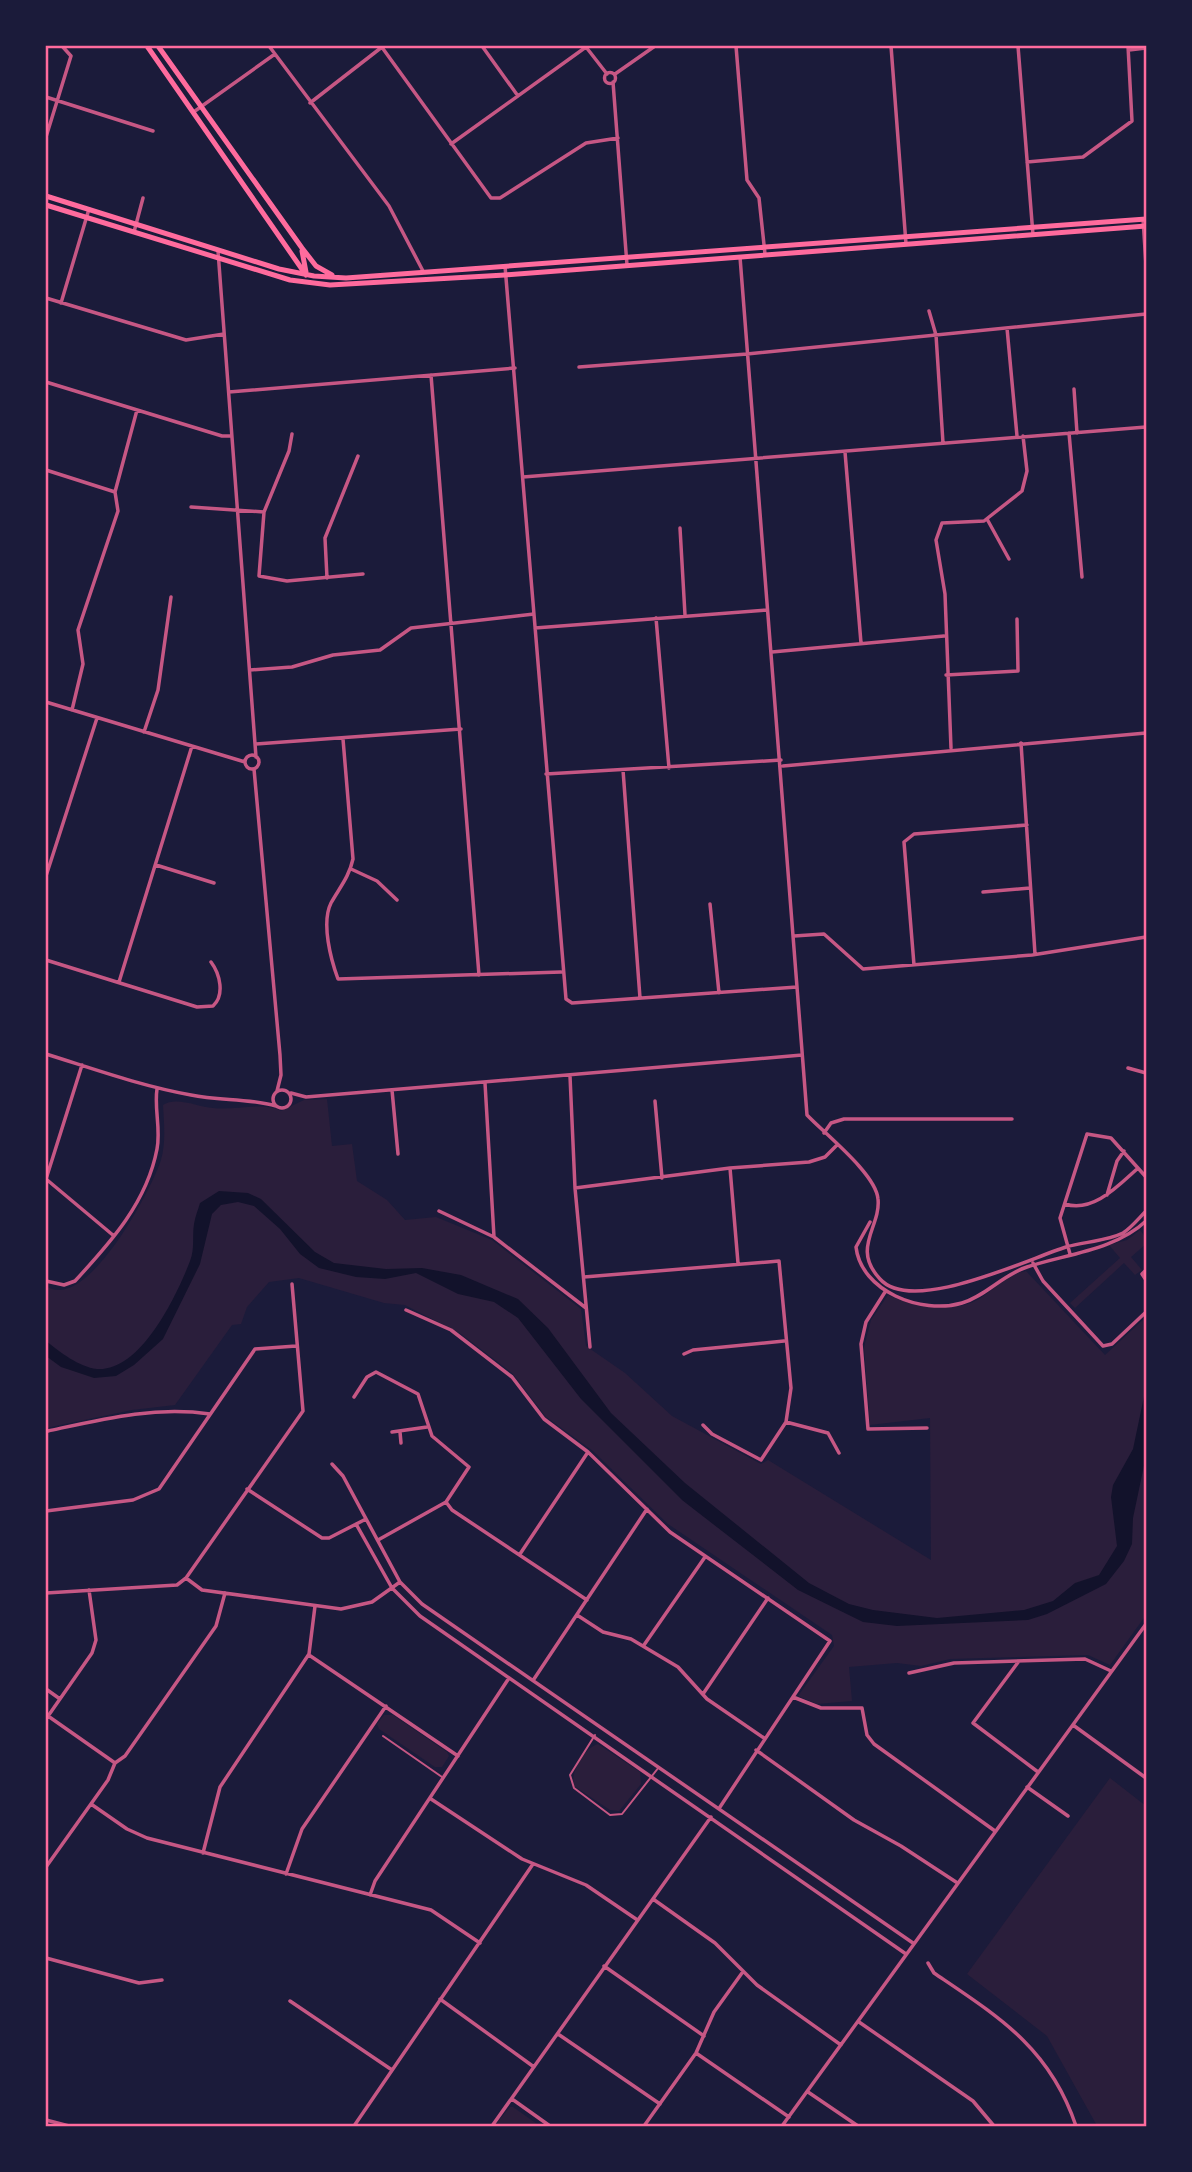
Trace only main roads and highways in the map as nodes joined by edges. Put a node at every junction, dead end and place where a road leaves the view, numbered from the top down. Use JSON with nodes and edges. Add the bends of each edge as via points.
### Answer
{"nodes":[{"id":1,"x":147,"y":46,"type":"edge"},
{"id":2,"x":158,"y":46,"type":"edge"},
{"id":3,"x":46,"y":196,"type":"edge"},
{"id":4,"x":46,"y":205,"type":"edge"},
{"id":5,"x":1145,"y":219,"type":"edge"},
{"id":6,"x":1145,"y":227,"type":"edge"},
{"id":7,"x":302,"y":248,"type":"junction"},
{"id":8,"x":306,"y":275,"type":"junction"},
{"id":9,"x":335,"y":277,"type":"junction"},
{"id":10,"x":305,"y":283,"type":"junction"}],
"edges":[{"from":1,"to":8,"type":"main road"},
{"from":2,"to":7,"type":"main road"},
{"from":3,"to":8,"type":"main road"},
{"from":4,"to":10,"type":"main road"},
{"from":5,"to":9,"type":"main road"},
{"from":6,"to":10,"type":"main road","via":[[505,275]]},
{"from":7,"to":8,"type":"main road"},
{"from":7,"to":9,"type":"main road","via":[[316,266]]},
{"from":8,"to":9,"type":"main road"},
{"from":8,"to":10,"type":"main road"}]}
